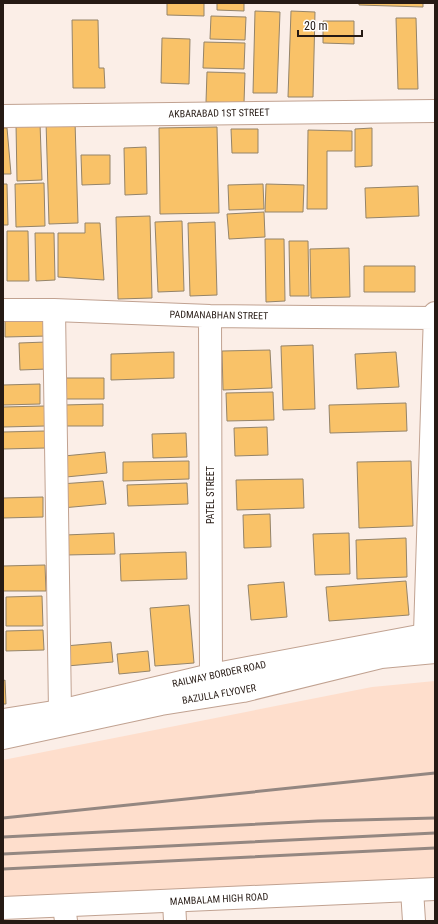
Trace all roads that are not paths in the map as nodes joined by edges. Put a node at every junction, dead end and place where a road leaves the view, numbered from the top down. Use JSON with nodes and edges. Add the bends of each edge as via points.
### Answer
{"nodes":[{"id":1,"x":435,"y":111,"type":"edge"},
{"id":2,"x":3,"y":116,"type":"edge"},
{"id":3,"x":3,"y":310,"type":"edge"},
{"id":4,"x":54,"y":310,"type":"junction"},
{"id":5,"x":435,"y":313,"type":"edge"},
{"id":6,"x":210,"y":316,"type":"junction"},
{"id":7,"x":435,"y":318,"type":"edge"},
{"id":8,"x":433,"y":463,"type":"edge"},
{"id":9,"x":432,"y":639,"type":"edge"},
{"id":10,"x":211,"y":675,"type":"junction"},
{"id":11,"x":60,"y":710,"type":"junction"},
{"id":12,"x":3,"y":720,"type":"edge"},
{"id":13,"x":3,"y":738,"type":"edge"},
{"id":14,"x":435,"y":889,"type":"edge"},
{"id":15,"x":412,"y":890,"type":"junction"},
{"id":16,"x":3,"y":908,"type":"edge"},
{"id":17,"x":175,"y":911,"type":"edge"},
{"id":18,"x":65,"y":913,"type":"edge"},
{"id":19,"x":414,"y":921,"type":"edge"}],
"edges":[{"from":1,"to":2,"type":"street","name":"AKBARABAD 1ST STREET"},
{"from":3,"to":4,"type":"street","name":"PADMANABHAN STREET"},
{"from":4,"to":6,"type":"street","name":"PADMANABHAN STREET"},
{"from":4,"to":11,"type":"street"},
{"from":5,"to":7,"type":"street"},
{"from":6,"to":7,"type":"street","name":"PADMANABHAN STREET"},
{"from":6,"to":10,"type":"street","name":"PATEL STREET"},
{"from":7,"to":8,"type":"street"},
{"from":8,"to":9,"type":"street"},
{"from":9,"to":10,"type":"street","name":"RAILWAY BORDER ROAD"},
{"from":9,"to":13,"type":"street","name":"BAZULLA FLYOVER","via":[[381,657],[244,691],[161,704]]},
{"from":10,"to":11,"type":"street","name":"RAILWAY BORDER ROAD"},
{"from":11,"to":12,"type":"street","name":"RAILWAY BORDER ROAD"},
{"from":14,"to":15,"type":"street","name":"MAMBALAM HIGH ROAD"},
{"from":15,"to":17,"type":"street","name":"MAMBALAM HIGH ROAD"},
{"from":15,"to":19,"type":"street"},
{"from":16,"to":18,"type":"street","name":"MAMBALAM HIGH ROAD"},
{"from":17,"to":18,"type":"street","name":"MAMBALAM HIGH ROAD"}]}
